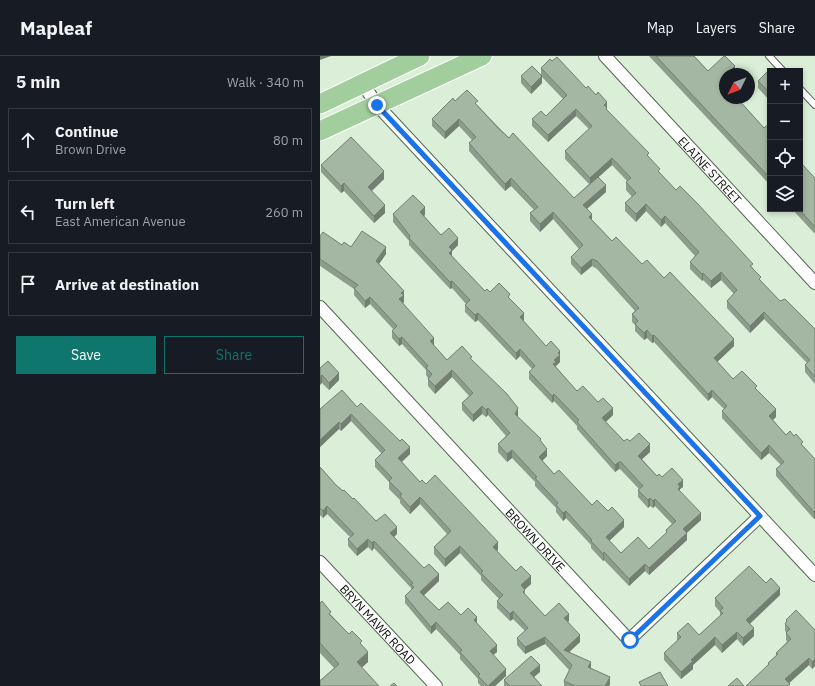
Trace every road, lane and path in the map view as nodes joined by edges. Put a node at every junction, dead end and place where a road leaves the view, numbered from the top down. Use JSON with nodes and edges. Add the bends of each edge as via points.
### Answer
{"nodes":[{"id":1,"x":420,"y":56,"type":"edge"},
{"id":2,"x":482,"y":56,"type":"edge"},
{"id":3,"x":606,"y":56,"type":"edge"},
{"id":4,"x":769,"y":56,"type":"edge"},
{"id":5,"x":780,"y":68,"type":"edge"},
{"id":6,"x":363,"y":84,"type":"junction"},
{"id":7,"x":803,"y":92,"type":"edge"},
{"id":8,"x":320,"y":104,"type":"edge"},
{"id":9,"x":377,"y":105,"type":"junction"},
{"id":10,"x":815,"y":105,"type":"edge"},
{"id":11,"x":320,"y":131,"type":"edge"},
{"id":12,"x":815,"y":283,"type":"edge"},
{"id":13,"x":320,"y":307,"type":"edge"},
{"id":14,"x":760,"y":516,"type":"junction"},
{"id":15,"x":320,"y":562,"type":"edge"},
{"id":16,"x":815,"y":575,"type":"edge"},
{"id":17,"x":436,"y":686,"type":"edge"}],
"edges":[{"from":1,"to":6,"type":"main road"},
{"from":2,"to":9,"type":"main road"},
{"from":3,"to":12,"type":"street","name":"ELAINE STREET"},
{"from":4,"to":5,"type":"lane"},
{"from":6,"to":8,"type":"main road"},
{"from":6,"to":9,"type":"street"},
{"from":7,"to":10,"type":"lane"},
{"from":9,"to":11,"type":"main road"},
{"from":9,"to":14,"type":"street"},
{"from":13,"to":14,"type":"street","name":"BROWN DRIVE","via":[[630,640]]},
{"from":14,"to":16,"type":"street"},
{"from":15,"to":17,"type":"street","name":"BRYN MAWR ROAD"}]}
